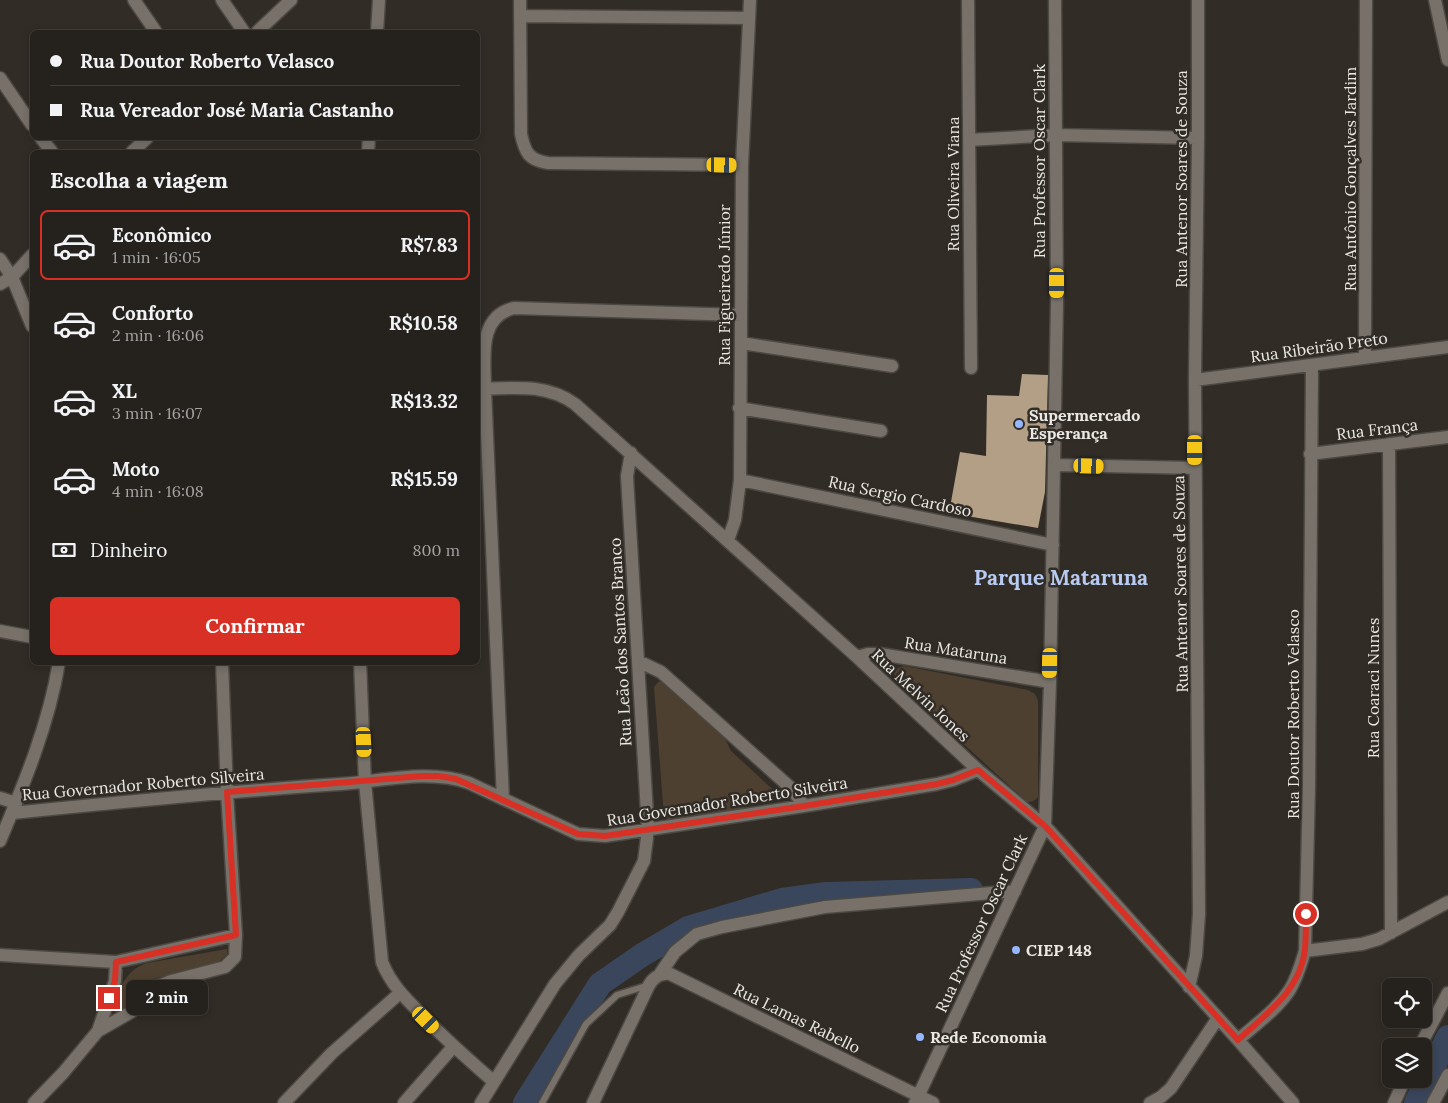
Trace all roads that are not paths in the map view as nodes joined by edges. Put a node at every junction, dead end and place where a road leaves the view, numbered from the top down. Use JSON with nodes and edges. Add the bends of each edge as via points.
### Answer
{"nodes":[{"id":1,"x":134,"y":0,"type":"edge"},
{"id":2,"x":222,"y":0,"type":"edge"},
{"id":3,"x":292,"y":0,"type":"edge"},
{"id":4,"x":379,"y":0,"type":"edge"},
{"id":5,"x":520,"y":0,"type":"edge"},
{"id":6,"x":750,"y":0,"type":"edge"},
{"id":7,"x":968,"y":0,"type":"edge"},
{"id":8,"x":1055,"y":0,"type":"edge"},
{"id":9,"x":1198,"y":0,"type":"edge"},
{"id":10,"x":1366,"y":0,"type":"edge"},
{"id":11,"x":1435,"y":0,"type":"edge"},
{"id":12,"x":520,"y":16,"type":"junction"},
{"id":13,"x":749,"y":18,"type":"junction"},
{"id":14,"x":155,"y":30,"type":"edge"},
{"id":15,"x":243,"y":30,"type":"edge"},
{"id":16,"x":259,"y":30,"type":"edge"},
{"id":17,"x":377,"y":30,"type":"edge"},
{"id":18,"x":1448,"y":60,"type":"edge"},
{"id":19,"x":0,"y":78,"type":"edge"},
{"id":20,"x":30,"y":122,"type":"edge"},
{"id":21,"x":1055,"y":135,"type":"junction"},
{"id":22,"x":1198,"y":138,"type":"junction"},
{"id":23,"x":43,"y":140,"type":"edge"},
{"id":24,"x":144,"y":140,"type":"edge"},
{"id":25,"x":969,"y":140,"type":"junction"},
{"id":26,"x":50,"y":150,"type":"edge"},
{"id":27,"x":134,"y":150,"type":"edge"},
{"id":28,"x":742,"y":165,"type":"junction"},
{"id":29,"x":30,"y":257,"type":"edge"},
{"id":30,"x":0,"y":259,"type":"edge"},
{"id":31,"x":12,"y":278,"type":"junction"},
{"id":32,"x":0,"y":284,"type":"edge"},
{"id":33,"x":740,"y":315,"type":"junction"},
{"id":34,"x":30,"y":321,"type":"edge"},
{"id":35,"x":741,"y":343,"type":"junction"},
{"id":36,"x":1448,"y":346,"type":"edge"},
{"id":37,"x":1365,"y":357,"type":"junction"},
{"id":38,"x":1312,"y":364,"type":"junction"},
{"id":39,"x":892,"y":366,"type":"dead end"},
{"id":40,"x":971,"y":368,"type":"dead end"},
{"id":41,"x":1195,"y":380,"type":"junction"},
{"id":42,"x":481,"y":389,"type":"edge"},
{"id":43,"x":739,"y":408,"type":"junction"},
{"id":44,"x":881,"y":431,"type":"dead end"},
{"id":45,"x":1448,"y":437,"type":"edge"},
{"id":46,"x":1389,"y":444,"type":"junction"},
{"id":47,"x":631,"y":453,"type":"junction"},
{"id":48,"x":1310,"y":454,"type":"junction"},
{"id":49,"x":1054,"y":465,"type":"junction"},
{"id":50,"x":1195,"y":468,"type":"junction"},
{"id":51,"x":740,"y":480,"type":"junction"},
{"id":52,"x":728,"y":540,"type":"junction"},
{"id":53,"x":1053,"y":545,"type":"junction"},
{"id":54,"x":0,"y":631,"type":"edge"},
{"id":55,"x":30,"y":637,"type":"edge"},
{"id":56,"x":857,"y":657,"type":"junction"},
{"id":57,"x":638,"y":661,"type":"junction"},
{"id":58,"x":58,"y":665,"type":"edge"},
{"id":59,"x":222,"y":665,"type":"edge"},
{"id":60,"x":360,"y":665,"type":"edge"},
{"id":61,"x":1050,"y":682,"type":"junction"},
{"id":62,"x":978,"y":770,"type":"junction"},
{"id":63,"x":366,"y":782,"type":"junction"},
{"id":64,"x":227,"y":792,"type":"junction"},
{"id":65,"x":0,"y":798,"type":"edge"},
{"id":66,"x":503,"y":799,"type":"junction"},
{"id":67,"x":804,"y":806,"type":"junction"},
{"id":68,"x":14,"y":808,"type":"junction"},
{"id":69,"x":1045,"y":826,"type":"junction"},
{"id":70,"x":648,"y":830,"type":"junction"},
{"id":71,"x":0,"y":841,"type":"edge"},
{"id":72,"x":1015,"y":890,"type":"junction"},
{"id":73,"x":1448,"y":902,"type":"edge"},
{"id":74,"x":1391,"y":933,"type":"junction"},
{"id":75,"x":236,"y":935,"type":"junction"},
{"id":76,"x":1305,"y":951,"type":"junction"},
{"id":77,"x":0,"y":955,"type":"edge"},
{"id":78,"x":116,"y":962,"type":"junction"},
{"id":79,"x":660,"y":974,"type":"junction"},
{"id":80,"x":648,"y":985,"type":"junction"},
{"id":81,"x":1189,"y":987,"type":"junction"},
{"id":82,"x":400,"y":993,"type":"junction"},
{"id":83,"x":1448,"y":993,"type":"edge"},
{"id":84,"x":1218,"y":1018,"type":"junction"},
{"id":85,"x":98,"y":1031,"type":"junction"},
{"id":86,"x":1424,"y":1038,"type":"edge"},
{"id":87,"x":1238,"y":1040,"type":"junction"},
{"id":88,"x":453,"y":1047,"type":"junction"},
{"id":89,"x":1448,"y":1075,"type":"edge"},
{"id":90,"x":493,"y":1081,"type":"junction"},
{"id":91,"x":1401,"y":1088,"type":"edge"},
{"id":92,"x":917,"y":1099,"type":"edge"},
{"id":93,"x":34,"y":1103,"type":"edge"},
{"id":94,"x":284,"y":1103,"type":"edge"},
{"id":95,"x":404,"y":1103,"type":"edge"},
{"id":96,"x":481,"y":1103,"type":"edge"},
{"id":97,"x":542,"y":1103,"type":"edge"},
{"id":98,"x":593,"y":1103,"type":"edge"},
{"id":99,"x":933,"y":1103,"type":"edge"},
{"id":100,"x":1150,"y":1103,"type":"edge"},
{"id":101,"x":1293,"y":1103,"type":"edge"},
{"id":102,"x":1394,"y":1103,"type":"edge"},
{"id":103,"x":1433,"y":1103,"type":"edge"}],
"edges":[{"from":1,"to":14,"type":"street"},
{"from":2,"to":15,"type":"street"},
{"from":3,"to":16,"type":"street"},
{"from":4,"to":17,"type":"street"},
{"from":5,"to":12,"type":"street"},
{"from":6,"to":13,"type":"street","name":"Rua Figueiredo Júnior"},
{"from":7,"to":25,"type":"street","name":"Rua Oliveira Viana"},
{"from":8,"to":21,"type":"street","name":"Rua Professor Oscar Clark"},
{"from":9,"to":22,"type":"street","name":"Rua Antenor Soares de Souza"},
{"from":10,"to":37,"type":"street","name":"Rua Antônio Gonçalves Jardim"},
{"from":11,"to":18,"type":"street"},
{"from":12,"to":13,"type":"street"},
{"from":12,"to":28,"type":"street","via":[[521,134],[524,147],[534,159],[548,163]]},
{"from":13,"to":28,"type":"street","name":"Rua Figueiredo Júnior"},
{"from":19,"to":20,"type":"street"},
{"from":21,"to":22,"type":"street"},
{"from":21,"to":25,"type":"street"},
{"from":21,"to":49,"type":"street","name":"Rua Professor Oscar Clark","via":[[1057,302]]},
{"from":22,"to":41,"type":"street","name":"Rua Antenor Soares de Souza"},
{"from":23,"to":26,"type":"street"},
{"from":24,"to":27,"type":"street"},
{"from":25,"to":40,"type":"street","name":"Rua Oliveira Viana"},
{"from":28,"to":33,"type":"street","name":"Rua Figueiredo Júnior"},
{"from":29,"to":31,"type":"street"},
{"from":30,"to":31,"type":"street"},
{"from":31,"to":32,"type":"street"},
{"from":31,"to":34,"type":"street"},
{"from":33,"to":35,"type":"street","name":"Rua Figueiredo Júnior"},
{"from":33,"to":42,"type":"street","via":[[504,310],[490,326]]},
{"from":35,"to":39,"type":"street"},
{"from":35,"to":43,"type":"street","name":"Rua Figueiredo Júnior"},
{"from":36,"to":37,"type":"street","name":"Rua Ribeirão Preto"},
{"from":37,"to":38,"type":"street","name":"Rua Ribeirão Preto"},
{"from":38,"to":41,"type":"street","name":"Rua Ribeirão Preto"},
{"from":38,"to":48,"type":"street","name":"Rua Doutor Roberto Velasco"},
{"from":41,"to":50,"type":"street","name":"Rua Antenor Soares de Souza"},
{"from":42,"to":47,"type":"street","name":"Rua Melvin Jones","via":[[540,389],[559,394]]},
{"from":42,"to":66,"type":"street"},
{"from":43,"to":44,"type":"street"},
{"from":43,"to":51,"type":"street","name":"Rua Figueiredo Júnior"},
{"from":45,"to":46,"type":"street","name":"Rua França"},
{"from":46,"to":48,"type":"street","name":"Rua França"},
{"from":46,"to":74,"type":"street","name":"Rua Coaraci Nunes"},
{"from":47,"to":52,"type":"street","name":"Rua Melvin Jones"},
{"from":47,"to":57,"type":"street","name":"Rua Leão dos Santos Branco","via":[[626,476]]},
{"from":48,"to":76,"type":"street","name":"Rua Doutor Roberto Velasco"},
{"from":49,"to":50,"type":"street"},
{"from":49,"to":53,"type":"street","name":"Rua Professor Oscar Clark"},
{"from":50,"to":81,"type":"street","name":"Rua Antenor Soares de Souza","via":[[1200,914]]},
{"from":51,"to":52,"type":"street","name":"Rua Figueiredo Júnior","via":[[735,520]]},
{"from":51,"to":53,"type":"street","name":"Rua Sergio Cardoso"},
{"from":52,"to":56,"type":"street","name":"Rua Melvin Jones"},
{"from":53,"to":61,"type":"street","name":"Rua Professor Oscar Clark"},
{"from":54,"to":55,"type":"street"},
{"from":56,"to":61,"type":"street","name":"Rua Mataruna","via":[[880,654]]},
{"from":56,"to":62,"type":"street","name":"Rua Melvin Jones"},
{"from":57,"to":67,"type":"street","via":[[661,672],[792,789]]},
{"from":57,"to":70,"type":"street","name":"Rua Leão dos Santos Branco"},
{"from":58,"to":68,"type":"street","via":[[44,724]]},
{"from":59,"to":64,"type":"street"},
{"from":60,"to":63,"type":"street"},
{"from":61,"to":69,"type":"street","name":"Rua Professor Oscar Clark"},
{"from":62,"to":67,"type":"street","name":"Rua Governador Roberto Silveira","via":[[937,784]]},
{"from":62,"to":69,"type":"street","name":"Rua Melvin Jones"},
{"from":63,"to":64,"type":"street","name":"Rua Governador Roberto Silveira"},
{"from":63,"to":66,"type":"street","name":"Rua Governador Roberto Silveira","via":[[439,776],[456,779]]},
{"from":63,"to":82,"type":"street","via":[[382,962]]},
{"from":64,"to":68,"type":"street","name":"Rua Governador Roberto Silveira"},
{"from":64,"to":75,"type":"street"},
{"from":65,"to":68,"type":"street"},
{"from":66,"to":70,"type":"street","name":"Rua Governador Roberto Silveira","via":[[578,834],[605,836]]},
{"from":67,"to":70,"type":"street","name":"Rua Governador Roberto Silveira"},
{"from":68,"to":71,"type":"street"},
{"from":69,"to":72,"type":"street","name":"Rua Professor Oscar Clark"},
{"from":69,"to":81,"type":"street","name":"Rua Melvin Jones"},
{"from":70,"to":90,"type":"street","name":"Rua Leão dos Santos Branco","via":[[644,861],[618,912],[555,984]]},
{"from":72,"to":79,"type":"street","via":[[825,907],[722,927],[697,934],[675,952]]},
{"from":72,"to":92,"type":"street","name":"Rua Professor Oscar Clark"},
{"from":73,"to":74,"type":"street"},
{"from":74,"to":76,"type":"street","via":[[1362,944]]},
{"from":75,"to":78,"type":"street"},
{"from":75,"to":85,"type":"street","via":[[235,957],[225,967],[158,986],[130,1012]]},
{"from":76,"to":87,"type":"street","name":"Rua Doutor Roberto Velasco","via":[[1290,990]]},
{"from":77,"to":78,"type":"street"},
{"from":78,"to":85,"type":"street","via":[[115,981]]},
{"from":79,"to":80,"type":"street"},
{"from":79,"to":92,"type":"street","name":"Rua Lamas Rabello","via":[[670,974]]},
{"from":80,"to":97,"type":"lane","via":[[617,995],[586,1024]]},
{"from":80,"to":98,"type":"street"},
{"from":81,"to":84,"type":"street","name":"Rua Melvin Jones"},
{"from":82,"to":88,"type":"street"},
{"from":82,"to":94,"type":"street","via":[[332,1053]]},
{"from":83,"to":86,"type":"street"},
{"from":84,"to":87,"type":"street","name":"Rua Melvin Jones"},
{"from":84,"to":100,"type":"street","via":[[1171,1088]]},
{"from":85,"to":93,"type":"street"},
{"from":87,"to":101,"type":"street","name":"Rua Melvin Jones"},
{"from":88,"to":90,"type":"street"},
{"from":88,"to":95,"type":"street"},
{"from":89,"to":103,"type":"street"},
{"from":90,"to":96,"type":"street","name":"Rua Leão dos Santos Branco"},
{"from":91,"to":102,"type":"street"},
{"from":92,"to":99,"type":"street","name":"Rua Lamas Rabello"}]}
